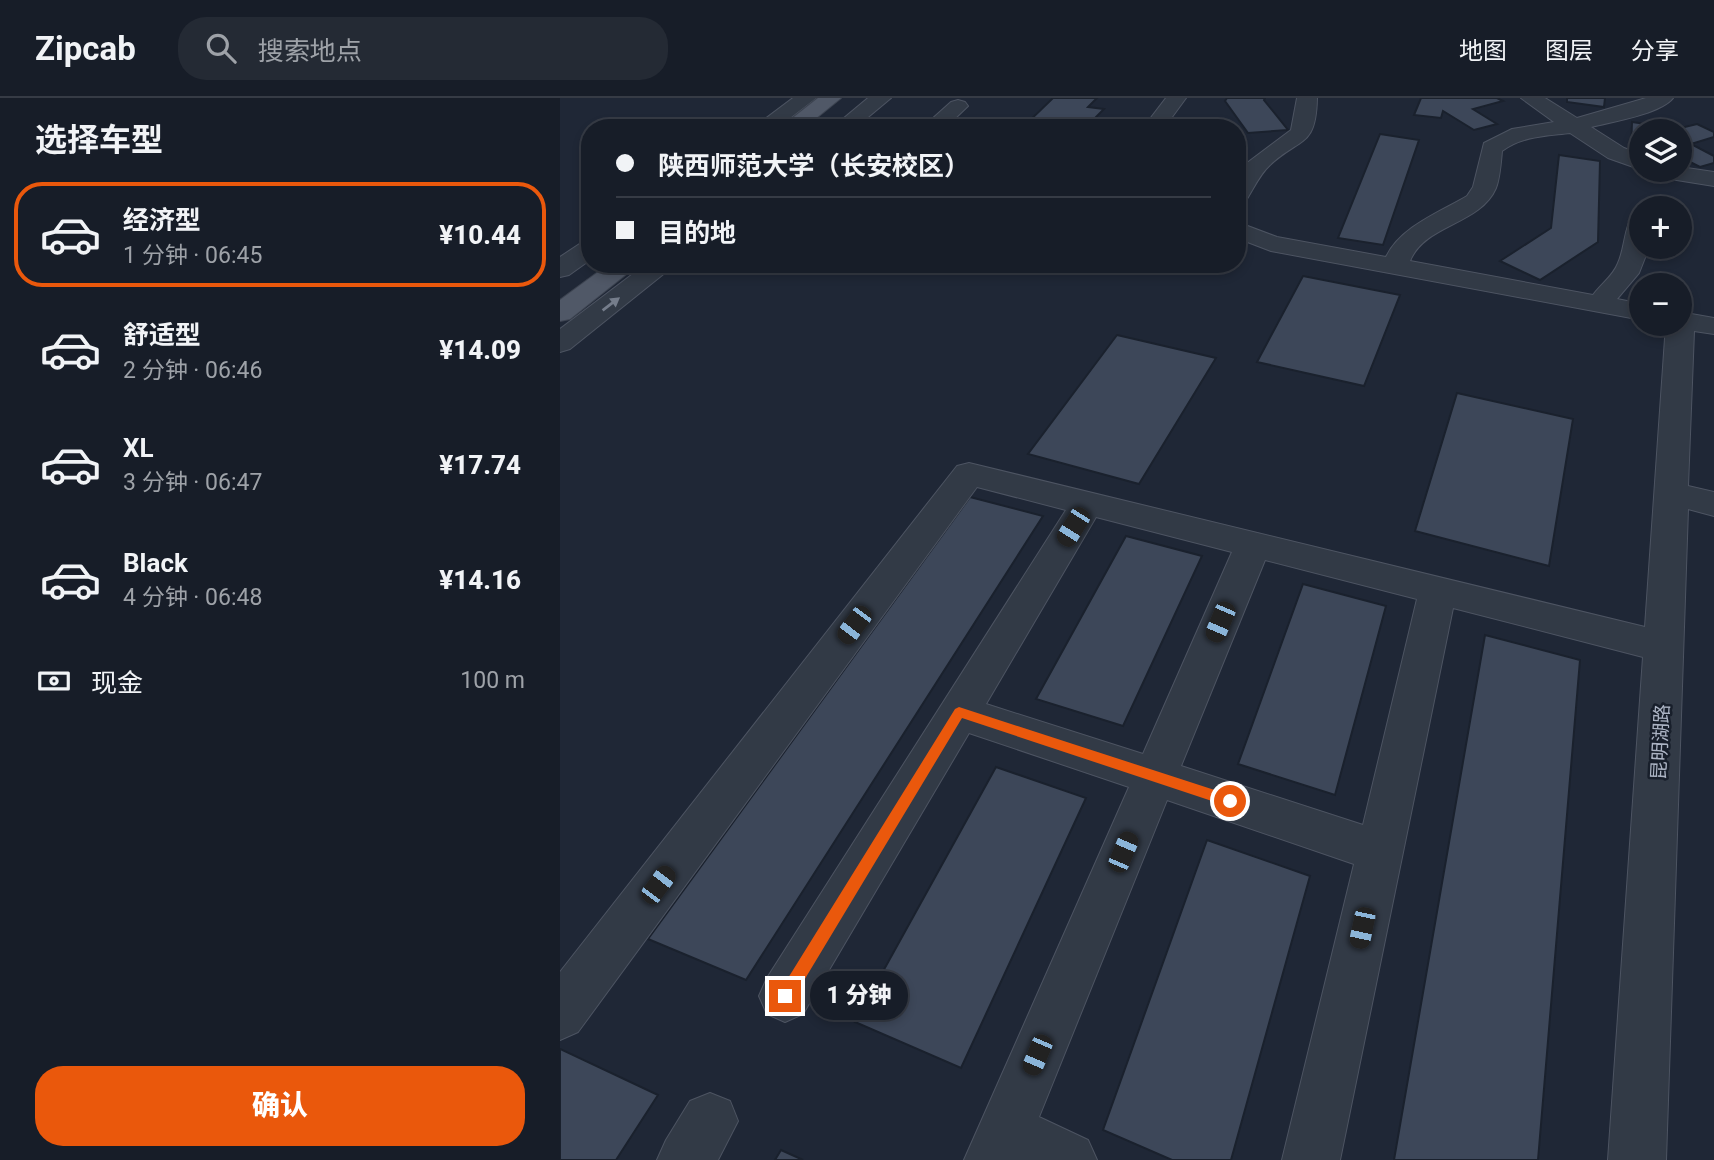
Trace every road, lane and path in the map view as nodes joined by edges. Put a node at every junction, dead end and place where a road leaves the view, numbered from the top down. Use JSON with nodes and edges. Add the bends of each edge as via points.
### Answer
{"nodes":[{"id":1,"x":806,"y":98,"type":"edge"},
{"id":2,"x":831,"y":98,"type":"edge"},
{"id":3,"x":853,"y":98,"type":"edge"},
{"id":4,"x":881,"y":98,"type":"edge"},
{"id":5,"x":1177,"y":98,"type":"edge"},
{"id":6,"x":1307,"y":98,"type":"edge"},
{"id":7,"x":1531,"y":98,"type":"edge"},
{"id":8,"x":1663,"y":98,"type":"edge"},
{"id":9,"x":958,"y":106,"type":"dead end"},
{"id":10,"x":776,"y":119,"type":"edge"},
{"id":11,"x":802,"y":119,"type":"edge"},
{"id":12,"x":825,"y":119,"type":"edge"},
{"id":13,"x":854,"y":119,"type":"edge"},
{"id":14,"x":943,"y":119,"type":"edge"},
{"id":15,"x":1160,"y":119,"type":"edge"},
{"id":16,"x":1572,"y":126,"type":"junction"},
{"id":17,"x":1629,"y":158,"type":"edge"},
{"id":18,"x":1692,"y":176,"type":"edge"},
{"id":19,"x":1714,"y":179,"type":"edge"},
{"id":20,"x":1246,"y":184,"type":"edge"},
{"id":21,"x":1246,"y":231,"type":"edge"},
{"id":22,"x":581,"y":254,"type":"edge"},
{"id":23,"x":1631,"y":259,"type":"edge"},
{"id":24,"x":1395,"y":266,"type":"junction"},
{"id":25,"x":560,"y":269,"type":"edge"},
{"id":26,"x":586,"y":273,"type":"edge"},
{"id":27,"x":614,"y":273,"type":"edge"},
{"id":28,"x":651,"y":273,"type":"edge"},
{"id":29,"x":560,"y":292,"type":"edge"},
{"id":30,"x":1601,"y":305,"type":"junction"},
{"id":31,"x":1629,"y":310,"type":"edge"},
{"id":32,"x":560,"y":313,"type":"edge"},
{"id":33,"x":1692,"y":323,"type":"edge"},
{"id":34,"x":1714,"y":326,"type":"edge"},
{"id":35,"x":1679,"y":336,"type":"edge"},
{"id":36,"x":560,"y":343,"type":"edge"},
{"id":37,"x":1672,"y":494,"type":"junction"},
{"id":38,"x":1087,"y":504,"type":"junction"},
{"id":39,"x":1714,"y":504,"type":"edge"},
{"id":40,"x":1253,"y":545,"type":"junction"},
{"id":41,"x":1438,"y":591,"type":"junction"},
{"id":42,"x":1665,"y":646,"type":"junction"},
{"id":43,"x":959,"y":712,"type":"junction"},
{"id":44,"x":1155,"y":776,"type":"junction"},
{"id":45,"x":1379,"y":851,"type":"junction"},
{"id":46,"x":785,"y":996,"type":"dead end"},
{"id":47,"x":560,"y":1014,"type":"edge"},
{"id":48,"x":999,"y":1146,"type":"edge"},
{"id":49,"x":1068,"y":1160,"type":"edge"},
{"id":50,"x":1311,"y":1160,"type":"edge"},
{"id":51,"x":1637,"y":1160,"type":"edge"}],
"edges":[{"from":1,"to":10,"type":"street"},
{"from":2,"to":11,"type":"main road"},
{"from":3,"to":12,"type":"main road"},
{"from":4,"to":13,"type":"street"},
{"from":5,"to":15,"type":"street"},
{"from":6,"to":20,"type":"street","via":[[1307,125],[1295,139],[1261,161]]},
{"from":7,"to":16,"type":"street"},
{"from":8,"to":16,"type":"street"},
{"from":9,"to":14,"type":"street"},
{"from":16,"to":17,"type":"street"},
{"from":16,"to":24,"type":"street","via":[[1519,133],[1492,148],[1485,187],[1476,201],[1418,235],[1402,250]]},
{"from":18,"to":19,"type":"street"},
{"from":21,"to":24,"type":"street","via":[[1271,243]]},
{"from":22,"to":25,"type":"street"},
{"from":23,"to":30,"type":"street","via":[[1624,277]]},
{"from":24,"to":30,"type":"street"},
{"from":26,"to":29,"type":"main road"},
{"from":27,"to":32,"type":"main road"},
{"from":36,"to":28,"type":"street","one_way":true},
{"from":30,"to":31,"type":"street"},
{"from":33,"to":34,"type":"street"},
{"from":35,"to":37,"type":"street","name":"昆明湖路"},
{"from":37,"to":39,"type":"street"},
{"from":37,"to":42,"type":"street","name":"昆明湖路"},
{"from":38,"to":40,"type":"street"},
{"from":38,"to":43,"type":"street"},
{"from":38,"to":47,"type":"street","via":[[969,474]]},
{"from":40,"to":41,"type":"street"},
{"from":40,"to":44,"type":"street"},
{"from":41,"to":42,"type":"street"},
{"from":41,"to":45,"type":"street"},
{"from":42,"to":51,"type":"street","name":"昆明湖路"},
{"from":43,"to":44,"type":"street"},
{"from":43,"to":46,"type":"street"},
{"from":44,"to":45,"type":"street"},
{"from":44,"to":48,"type":"street"},
{"from":45,"to":50,"type":"street"},
{"from":48,"to":49,"type":"street"}]}
